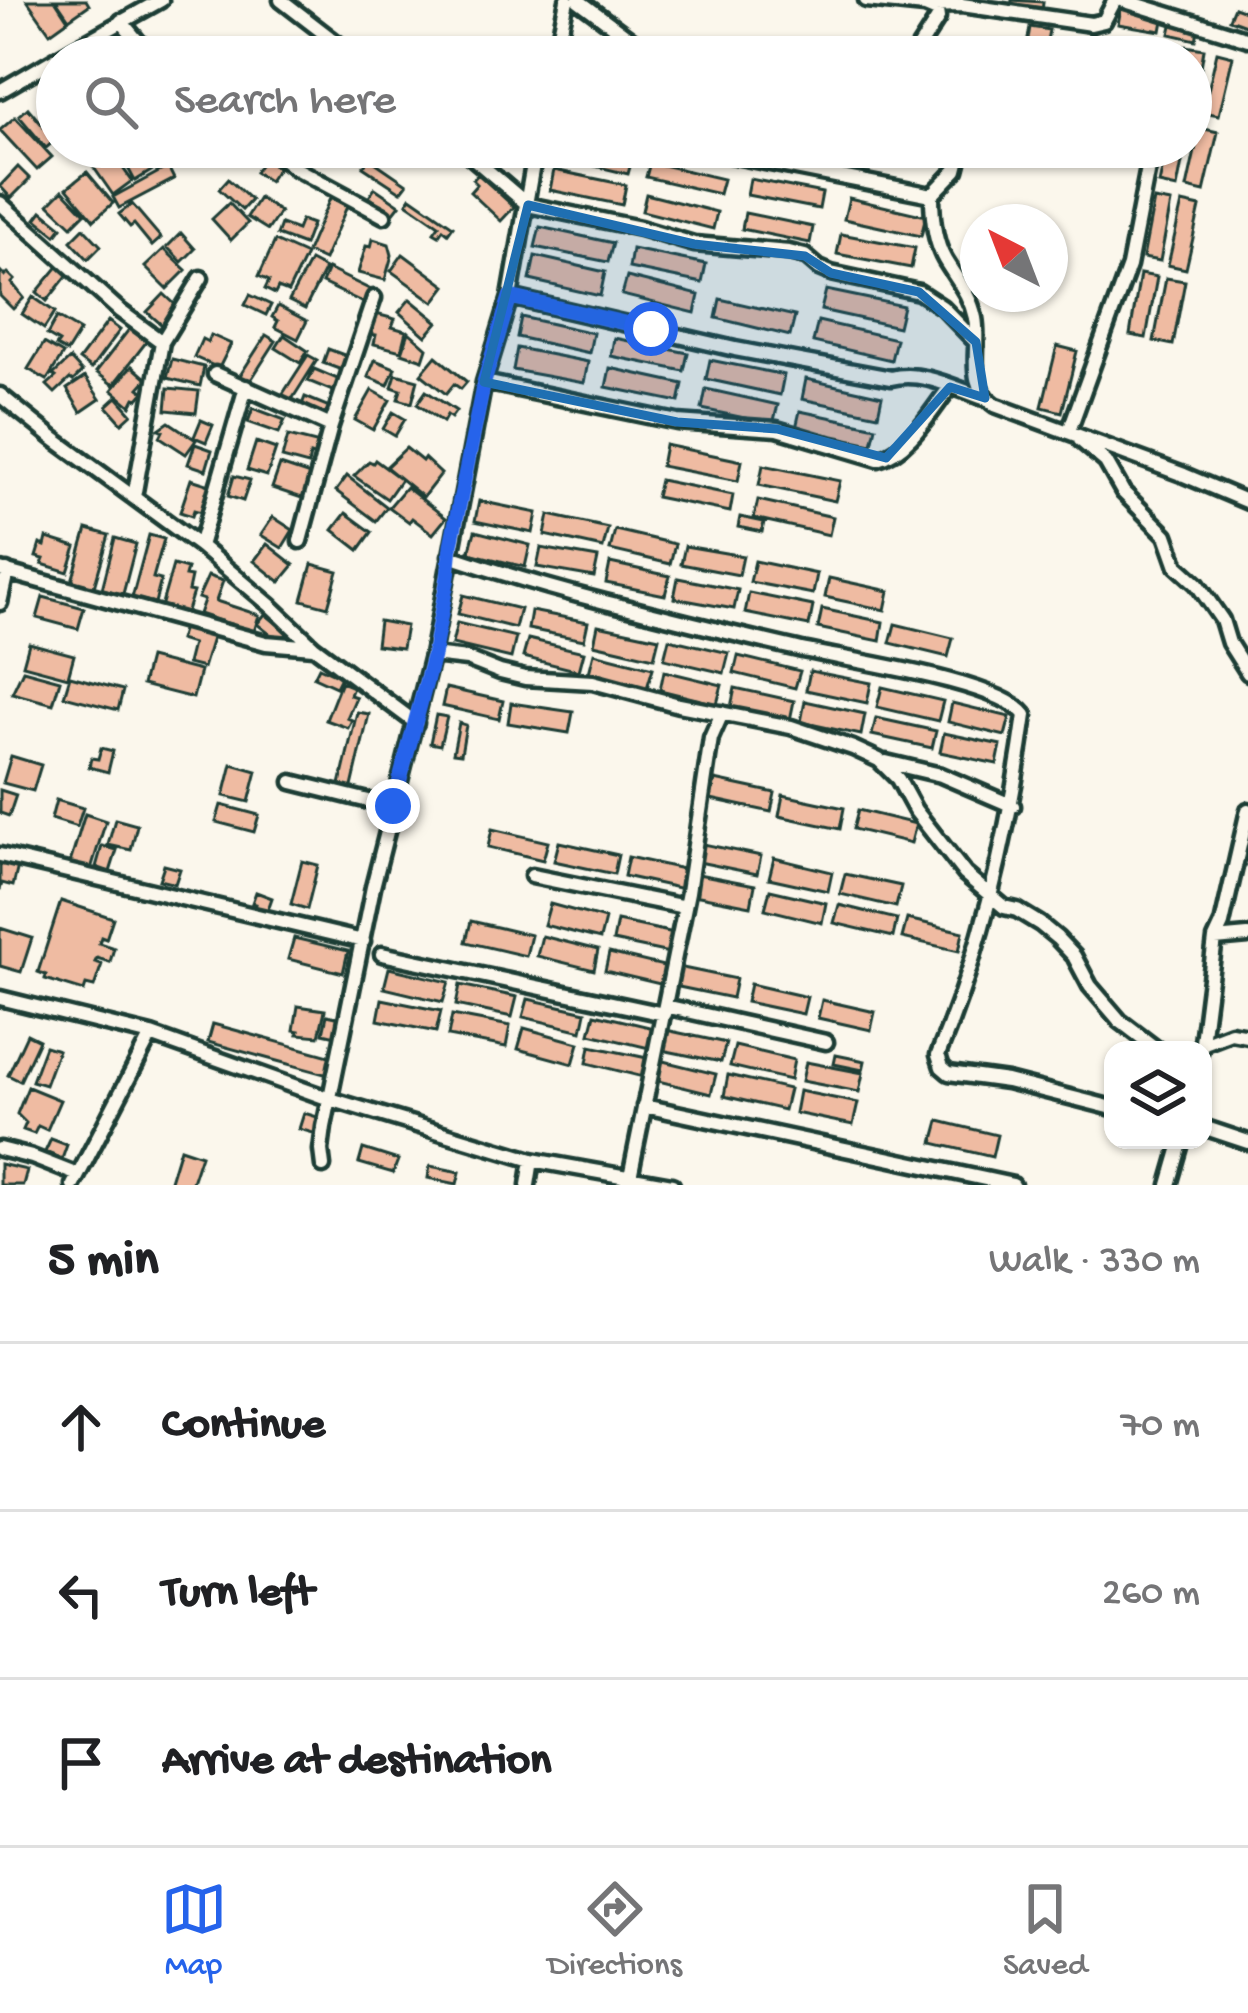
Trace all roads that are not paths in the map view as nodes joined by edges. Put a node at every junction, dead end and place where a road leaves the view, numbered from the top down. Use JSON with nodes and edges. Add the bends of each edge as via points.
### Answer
{"nodes":[{"id":1,"x":160,"y":0,"type":"edge"},
{"id":2,"x":280,"y":0,"type":"edge"},
{"id":3,"x":568,"y":0,"type":"edge"},
{"id":4,"x":578,"y":0,"type":"edge"},
{"id":5,"x":866,"y":0,"type":"edge"},
{"id":6,"x":1119,"y":0,"type":"edge"},
{"id":7,"x":925,"y":6,"type":"junction"},
{"id":8,"x":121,"y":22,"type":"junction"},
{"id":9,"x":96,"y":36,"type":"edge"},
{"id":10,"x":133,"y":36,"type":"edge"},
{"id":11,"x":327,"y":36,"type":"edge"},
{"id":12,"x":560,"y":36,"type":"edge"},
{"id":13,"x":626,"y":36,"type":"edge"},
{"id":14,"x":926,"y":36,"type":"edge"},
{"id":15,"x":1248,"y":39,"type":"edge"},
{"id":16,"x":36,"y":71,"type":"edge"},
{"id":17,"x":0,"y":92,"type":"edge"},
{"id":18,"x":295,"y":168,"type":"edge"},
{"id":19,"x":485,"y":168,"type":"edge"},
{"id":20,"x":533,"y":168,"type":"edge"},
{"id":21,"x":795,"y":168,"type":"edge"},
{"id":22,"x":957,"y":168,"type":"edge"},
{"id":23,"x":1148,"y":168,"type":"edge"},
{"id":24,"x":932,"y":195,"type":"junction"},
{"id":25,"x":0,"y":203,"type":"edge"},
{"id":26,"x":528,"y":205,"type":"junction"},
{"id":27,"x":384,"y":216,"type":"dead end"},
{"id":28,"x":202,"y":278,"type":"dead end"},
{"id":29,"x":510,"y":297,"type":"junction"},
{"id":30,"x":374,"y":298,"type":"dead end"},
{"id":31,"x":162,"y":342,"type":"junction"},
{"id":32,"x":976,"y":342,"type":"junction"},
{"id":33,"x":214,"y":374,"type":"dead end"},
{"id":34,"x":484,"y":382,"type":"junction"},
{"id":35,"x":246,"y":387,"type":"junction"},
{"id":36,"x":950,"y":387,"type":"junction"},
{"id":37,"x":0,"y":394,"type":"edge"},
{"id":38,"x":985,"y":398,"type":"junction"},
{"id":39,"x":331,"y":427,"type":"junction"},
{"id":40,"x":1069,"y":431,"type":"junction"},
{"id":41,"x":134,"y":497,"type":"junction"},
{"id":42,"x":1248,"y":502,"type":"edge"},
{"id":43,"x":300,"y":541,"type":"dead end"},
{"id":44,"x":200,"y":546,"type":"junction"},
{"id":45,"x":450,"y":556,"type":"junction"},
{"id":46,"x":4,"y":571,"type":"edge"},
{"id":47,"x":0,"y":603,"type":"edge"},
{"id":48,"x":314,"y":647,"type":"junction"},
{"id":49,"x":433,"y":656,"type":"junction"},
{"id":50,"x":1248,"y":673,"type":"edge"},
{"id":51,"x":722,"y":713,"type":"junction"},
{"id":52,"x":416,"y":723,"type":"junction"},
{"id":53,"x":879,"y":760,"type":"junction"},
{"id":54,"x":292,"y":782,"type":"dead end"},
{"id":55,"x":393,"y":806,"type":"junction"},
{"id":56,"x":1012,"y":806,"type":"junction"},
{"id":57,"x":1248,"y":810,"type":"edge"},
{"id":58,"x":0,"y":855,"type":"edge"},
{"id":59,"x":532,"y":876,"type":"dead end"},
{"id":60,"x":992,"y":896,"type":"junction"},
{"id":61,"x":685,"y":908,"type":"junction"},
{"id":62,"x":1248,"y":936,"type":"edge"},
{"id":63,"x":1215,"y":939,"type":"junction"},
{"id":64,"x":363,"y":941,"type":"junction"},
{"id":65,"x":382,"y":954,"type":"dead end"},
{"id":66,"x":0,"y":998,"type":"edge"},
{"id":67,"x":664,"y":1010,"type":"junction"},
{"id":68,"x":151,"y":1035,"type":"junction"},
{"id":69,"x":1248,"y":1036,"type":"edge"},
{"id":70,"x":1146,"y":1041,"type":"edge"},
{"id":71,"x":1202,"y":1041,"type":"edge"},
{"id":72,"x":826,"y":1042,"type":"dead end"},
{"id":73,"x":1212,"y":1042,"type":"edge"},
{"id":74,"x":330,"y":1099,"type":"junction"},
{"id":75,"x":644,"y":1106,"type":"junction"},
{"id":76,"x":1104,"y":1106,"type":"edge"},
{"id":77,"x":1212,"y":1130,"type":"edge"},
{"id":78,"x":1248,"y":1142,"type":"edge"},
{"id":79,"x":0,"y":1149,"type":"edge"},
{"id":80,"x":1179,"y":1149,"type":"edge"},
{"id":81,"x":532,"y":1160,"type":"junction"},
{"id":82,"x":323,"y":1166,"type":"dead end"},
{"id":83,"x":629,"y":1177,"type":"junction"},
{"id":84,"x":76,"y":1180,"type":"edge"},
{"id":85,"x":528,"y":1185,"type":"edge"},
{"id":86,"x":672,"y":1185,"type":"edge"},
{"id":87,"x":1013,"y":1185,"type":"edge"},
{"id":88,"x":1169,"y":1185,"type":"edge"}],
"edges":[{"from":1,"to":8,"type":"street"},
{"from":2,"to":11,"type":"street"},
{"from":3,"to":12,"type":"street"},
{"from":4,"to":13,"type":"street"},
{"from":5,"to":7,"type":"street"},
{"from":6,"to":7,"type":"street","via":[[1091,25],[962,4]]},
{"from":6,"to":15,"type":"street"},
{"from":7,"to":14,"type":"street","via":[[938,18]]},
{"from":8,"to":9,"type":"street"},
{"from":8,"to":10,"type":"street"},
{"from":16,"to":17,"type":"street"},
{"from":18,"to":27,"type":"street"},
{"from":19,"to":26,"type":"street"},
{"from":20,"to":26,"type":"street"},
{"from":21,"to":24,"type":"street"},
{"from":22,"to":24,"type":"street"},
{"from":23,"to":40,"type":"street","via":[[1130,266]]},
{"from":24,"to":32,"type":"street","via":[[938,242],[969,296]]},
{"from":25,"to":31,"type":"street"},
{"from":26,"to":29,"type":"street"},
{"from":26,"to":32,"type":"street","via":[[694,244],[805,256],[831,273],[919,292]]},
{"from":28,"to":31,"type":"street"},
{"from":29,"to":34,"type":"street"},
{"from":29,"to":36,"type":"street"},
{"from":30,"to":39,"type":"street"},
{"from":31,"to":41,"type":"street"},
{"from":32,"to":38,"type":"street","via":[[975,377]]},
{"from":33,"to":35,"type":"street"},
{"from":34,"to":36,"type":"street","via":[[677,422],[778,429],[878,459],[898,449]]},
{"from":34,"to":45,"type":"street"},
{"from":35,"to":39,"type":"street"},
{"from":35,"to":44,"type":"street"},
{"from":36,"to":38,"type":"street"},
{"from":37,"to":41,"type":"street"},
{"from":38,"to":40,"type":"street"},
{"from":39,"to":43,"type":"street"},
{"from":40,"to":42,"type":"street"},
{"from":40,"to":50,"type":"street","via":[[1166,535],[1177,566],[1222,620]]},
{"from":41,"to":44,"type":"street"},
{"from":44,"to":48,"type":"street"},
{"from":45,"to":49,"type":"street"},
{"from":45,"to":56,"type":"street","via":[[1017,704],[1025,716]]},
{"from":46,"to":47,"type":"street"},
{"from":46,"to":48,"type":"street","via":[[266,643]]},
{"from":48,"to":52,"type":"street"},
{"from":49,"to":51,"type":"street"},
{"from":49,"to":52,"type":"street"},
{"from":51,"to":53,"type":"street","via":[[791,727]]},
{"from":51,"to":61,"type":"street","via":[[711,738]]},
{"from":52,"to":55,"type":"street"},
{"from":53,"to":56,"type":"street","via":[[941,775]]},
{"from":53,"to":60,"type":"street","via":[[965,874]]},
{"from":54,"to":55,"type":"street"},
{"from":55,"to":64,"type":"street"},
{"from":56,"to":60,"type":"street"},
{"from":57,"to":63,"type":"street"},
{"from":58,"to":64,"type":"street"},
{"from":59,"to":61,"type":"street"},
{"from":60,"to":70,"type":"street","via":[[1057,938],[1120,1021]]},
{"from":60,"to":76,"type":"street","via":[[938,1055],[942,1067]]},
{"from":61,"to":67,"type":"street"},
{"from":62,"to":63,"type":"street"},
{"from":63,"to":71,"type":"street"},
{"from":64,"to":74,"type":"street"},
{"from":65,"to":67,"type":"street"},
{"from":66,"to":68,"type":"street"},
{"from":67,"to":72,"type":"street"},
{"from":67,"to":75,"type":"street"},
{"from":68,"to":74,"type":"street"},
{"from":68,"to":84,"type":"street"},
{"from":69,"to":73,"type":"street"},
{"from":74,"to":81,"type":"street"},
{"from":74,"to":82,"type":"street"},
{"from":75,"to":83,"type":"street"},
{"from":75,"to":87,"type":"street"},
{"from":77,"to":78,"type":"street"},
{"from":79,"to":84,"type":"street"},
{"from":80,"to":88,"type":"street"},
{"from":81,"to":83,"type":"street"},
{"from":81,"to":85,"type":"street"},
{"from":83,"to":86,"type":"street"}]}
